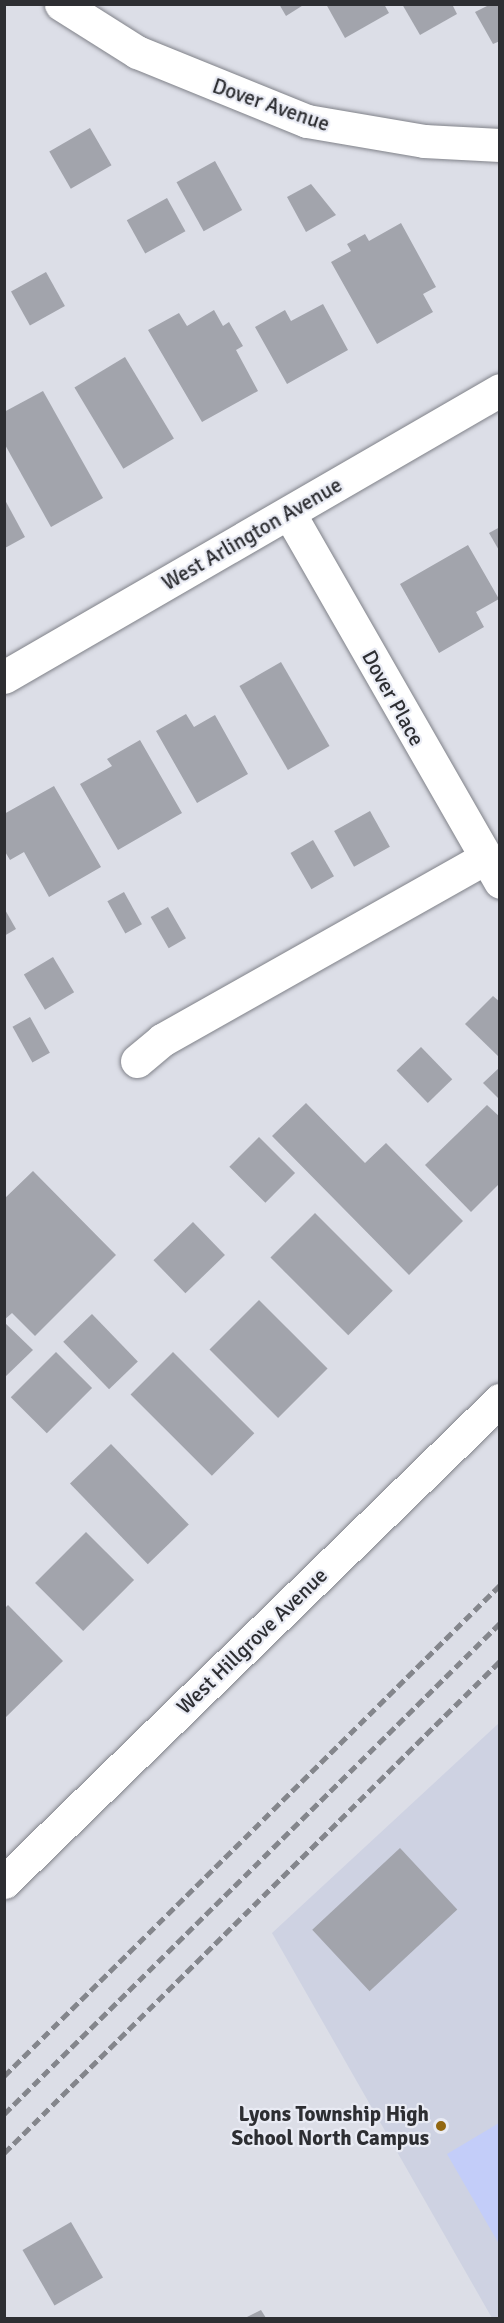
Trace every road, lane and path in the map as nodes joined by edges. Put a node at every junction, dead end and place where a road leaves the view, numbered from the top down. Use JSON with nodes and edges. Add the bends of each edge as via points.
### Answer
{"nodes":[{"id":1,"x":61,"y":4,"type":"edge"},
{"id":2,"x":500,"y":145,"type":"edge"},
{"id":3,"x":500,"y":390,"type":"edge"},
{"id":4,"x":289,"y":513,"type":"junction"},
{"id":5,"x":4,"y":677,"type":"edge"},
{"id":6,"x":491,"y":870,"type":"edge"},
{"id":7,"x":137,"y":1061,"type":"dead end"},
{"id":8,"x":500,"y":1400,"type":"edge"},
{"id":9,"x":4,"y":1882,"type":"edge"}],
"edges":[{"from":1,"to":2,"type":"street","name":"Dover Avenue","via":[[137,52],[297,117],[424,141]]},
{"from":3,"to":4,"type":"street","name":"West Arlington Avenue"},
{"from":4,"to":5,"type":"street","name":"West Arlington Avenue"},
{"from":4,"to":6,"type":"street","name":"Dover Place"},
{"from":6,"to":7,"type":"street","via":[[162,1040]]},
{"from":8,"to":9,"type":"street","name":"West Hillgrove Avenue"}]}
